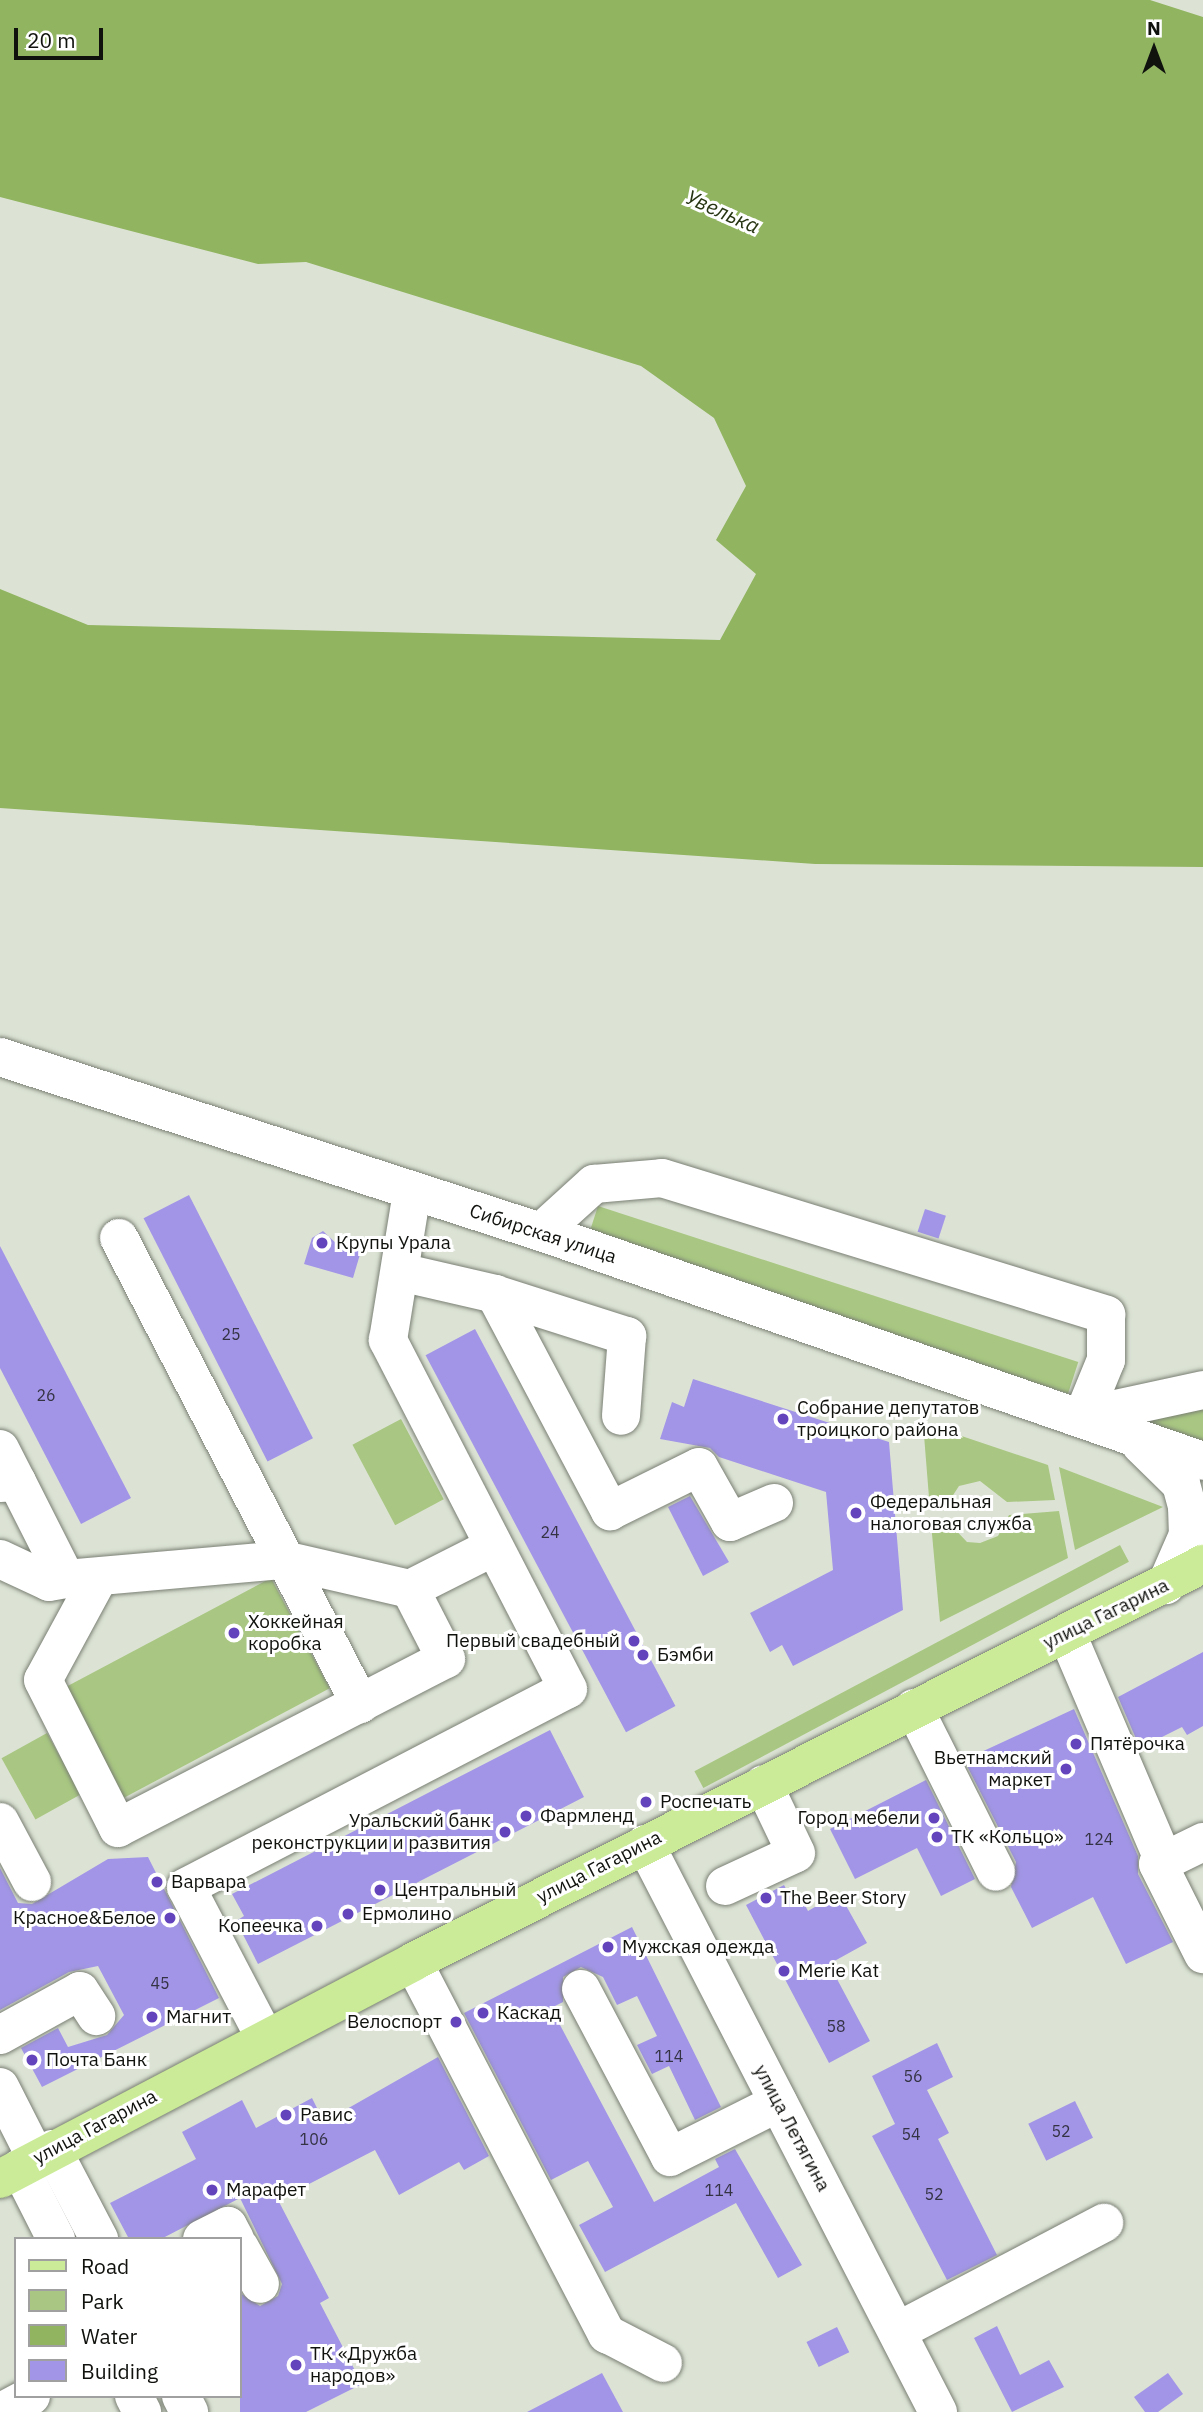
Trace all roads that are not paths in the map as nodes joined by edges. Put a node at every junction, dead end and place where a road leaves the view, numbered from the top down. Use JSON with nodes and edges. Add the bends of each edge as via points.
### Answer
{"nodes":[{"id":1,"x":0,"y":1057,"type":"edge"},
{"id":2,"x":412,"y":1192,"type":"junction"},
{"id":3,"x":541,"y":1232,"type":"junction"},
{"id":4,"x":119,"y":1238,"type":"dead end"},
{"id":5,"x":400,"y":1272,"type":"junction"},
{"id":6,"x":495,"y":1294,"type":"junction"},
{"id":7,"x":1203,"y":1390,"type":"edge"},
{"id":8,"x":621,"y":1416,"type":"dead end"},
{"id":9,"x":1083,"y":1416,"type":"junction"},
{"id":10,"x":1128,"y":1435,"type":"junction"},
{"id":11,"x":0,"y":1449,"type":"edge"},
{"id":12,"x":1203,"y":1461,"type":"edge"},
{"id":13,"x":8,"y":1482,"type":"edge"},
{"id":14,"x":774,"y":1503,"type":"dead end"},
{"id":15,"x":493,"y":1546,"type":"junction"},
{"id":16,"x":0,"y":1559,"type":"edge"},
{"id":17,"x":284,"y":1560,"type":"junction"},
{"id":18,"x":1203,"y":1564,"type":"edge"},
{"id":19,"x":83,"y":1578,"type":"junction"},
{"id":20,"x":1166,"y":1586,"type":"junction"},
{"id":21,"x":410,"y":1589,"type":"junction"},
{"id":22,"x":1067,"y":1634,"type":"junction"},
{"id":23,"x":360,"y":1704,"type":"junction"},
{"id":24,"x":914,"y":1708,"type":"junction"},
{"id":25,"x":763,"y":1784,"type":"junction"},
{"id":26,"x":0,"y":1822,"type":"edge"},
{"id":27,"x":1203,"y":1842,"type":"edge"},
{"id":28,"x":645,"y":1844,"type":"junction"},
{"id":29,"x":1164,"y":1861,"type":"junction"},
{"id":30,"x":996,"y":1872,"type":"dead end"},
{"id":31,"x":32,"y":1882,"type":"dead end"},
{"id":32,"x":725,"y":1886,"type":"dead end"},
{"id":33,"x":1203,"y":1954,"type":"edge"},
{"id":34,"x":412,"y":1962,"type":"junction"},
{"id":35,"x":580,"y":1989,"type":"dead end"},
{"id":36,"x":96,"y":2016,"type":"dead end"},
{"id":37,"x":0,"y":2035,"type":"edge"},
{"id":38,"x":265,"y":2038,"type":"junction"},
{"id":39,"x":0,"y":2087,"type":"edge"},
{"id":40,"x":778,"y":2103,"type":"junction"},
{"id":41,"x":27,"y":2164,"type":"edge"},
{"id":42,"x":1104,"y":2223,"type":"dead end"},
{"id":43,"x":55,"y":2237,"type":"edge"},
{"id":44,"x":97,"y":2237,"type":"edge"},
{"id":45,"x":206,"y":2237,"type":"edge"},
{"id":46,"x":234,"y":2237,"type":"edge"},
{"id":47,"x":242,"y":2252,"type":"edge"},
{"id":48,"x":260,"y":2284,"type":"dead end"},
{"id":49,"x":898,"y":2331,"type":"junction"},
{"id":50,"x":663,"y":2363,"type":"dead end"},
{"id":51,"x":28,"y":2398,"type":"edge"},
{"id":52,"x":1,"y":2412,"type":"edge"},
{"id":53,"x":938,"y":2412,"type":"edge"}],
"edges":[{"from":1,"to":2,"type":"street","name":"Сибирская улица"},
{"from":2,"to":3,"type":"street","name":"Сибирская улица"},
{"from":2,"to":5,"type":"street"},
{"from":3,"to":9,"type":"street","name":"Сибирская улица"},
{"from":3,"to":9,"type":"street","via":[[594,1184],[662,1178],[1106,1315],[1106,1360]]},
{"from":4,"to":17,"type":"street"},
{"from":5,"to":6,"type":"street"},
{"from":5,"to":15,"type":"street","via":[[388,1340]]},
{"from":6,"to":8,"type":"street","via":[[627,1336]]},
{"from":6,"to":14,"type":"street","via":[[610,1511],[699,1467],[730,1522]]},
{"from":7,"to":9,"type":"street"},
{"from":9,"to":10,"type":"street","name":"Сибирская улица"},
{"from":10,"to":12,"type":"street","name":"Сибирская улица"},
{"from":10,"to":20,"type":"street","name":"Сибирская улица","via":[[1181,1484],[1187,1507],[1188,1535]]},
{"from":11,"to":13,"type":"street"},
{"from":13,"to":19,"type":"street"},
{"from":15,"to":21,"type":"street"},
{"from":15,"to":38,"type":"street","via":[[568,1689],[186,1887]]},
{"from":16,"to":19,"type":"street","via":[[49,1581]]},
{"from":17,"to":19,"type":"street"},
{"from":17,"to":21,"type":"street"},
{"from":17,"to":23,"type":"street"},
{"from":18,"to":20,"type":"main road","name":"улица Гагарина"},
{"from":19,"to":23,"type":"street","via":[[43,1680],[118,1828]]},
{"from":20,"to":22,"type":"main road","name":"улица Гагарина"},
{"from":21,"to":23,"type":"street","via":[[446,1659]]},
{"from":22,"to":24,"type":"main road","name":"улица Гагарина"},
{"from":22,"to":29,"type":"street"},
{"from":24,"to":25,"type":"main road","name":"улица Гагарина"},
{"from":24,"to":30,"type":"street"},
{"from":25,"to":28,"type":"main road","name":"улица Гагарина"},
{"from":25,"to":32,"type":"street","via":[[796,1853]]},
{"from":26,"to":31,"type":"street"},
{"from":27,"to":29,"type":"street"},
{"from":28,"to":34,"type":"main road","name":"улица Гагарина"},
{"from":28,"to":40,"type":"street","name":"улица Летягина"},
{"from":29,"to":33,"type":"street","via":[[1158,1864]]},
{"from":34,"to":38,"type":"main road","name":"улица Гагарина"},
{"from":34,"to":50,"type":"street","via":[[607,2334]]},
{"from":35,"to":40,"type":"street","via":[[670,2157]]},
{"from":36,"to":37,"type":"street","via":[[80,1991]]},
{"from":38,"to":41,"type":"main road","name":"улица Гагарина"},
{"from":39,"to":41,"type":"street"},
{"from":40,"to":49,"type":"street","name":"улица Летягина"},
{"from":41,"to":43,"type":"street"},
{"from":41,"to":44,"type":"street"},
{"from":42,"to":49,"type":"street"},
{"from":45,"to":46,"type":"street","via":[[228,2226]]},
{"from":47,"to":48,"type":"street"},
{"from":49,"to":53,"type":"street","name":"улица Летягина"},
{"from":51,"to":52,"type":"street"}]}
